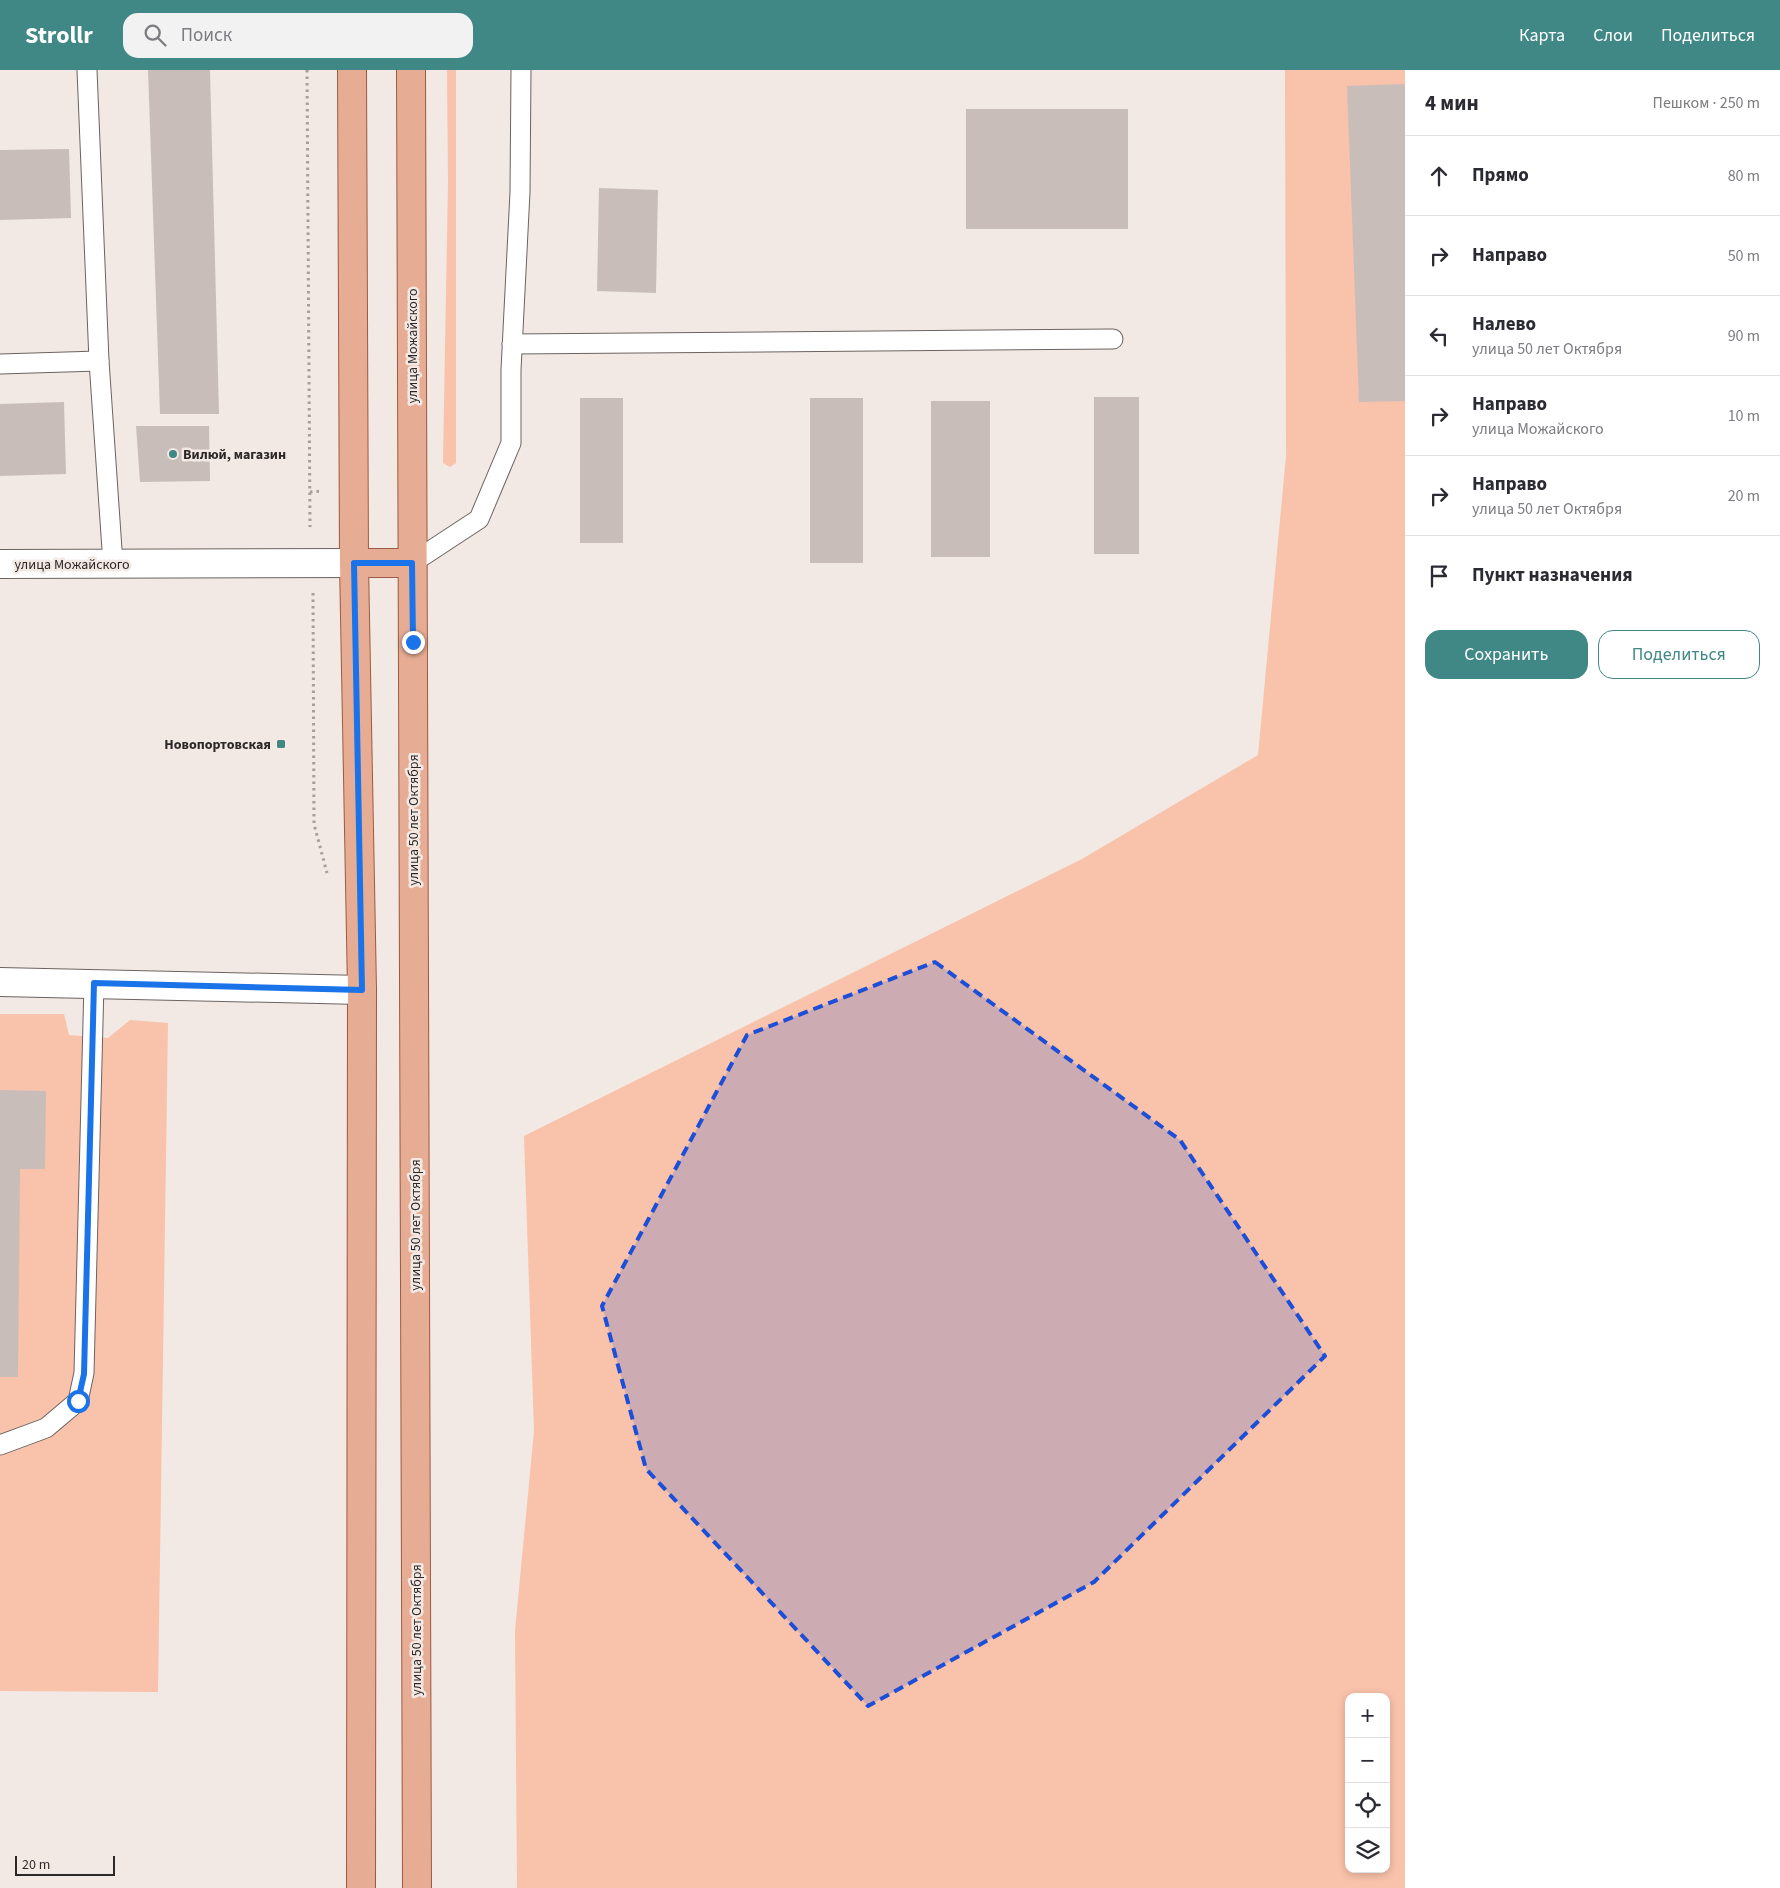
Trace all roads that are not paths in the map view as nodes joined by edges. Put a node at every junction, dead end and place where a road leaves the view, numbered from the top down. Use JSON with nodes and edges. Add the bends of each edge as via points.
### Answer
{"nodes":[{"id":1,"x":87,"y":70,"type":"edge"},
{"id":2,"x":352,"y":70,"type":"edge"},
{"id":3,"x":411,"y":70,"type":"edge"},
{"id":4,"x":521,"y":70,"type":"edge"},
{"id":5,"x":1113,"y":338,"type":"dead end"},
{"id":6,"x":512,"y":344,"type":"junction"},
{"id":7,"x":99,"y":361,"type":"junction"},
{"id":8,"x":0,"y":364,"type":"edge"},
{"id":9,"x":354,"y":563,"type":"junction"},
{"id":10,"x":412,"y":563,"type":"junction"},
{"id":11,"x":0,"y":564,"type":"edge"},
{"id":12,"x":113,"y":564,"type":"junction"},
{"id":13,"x":0,"y":982,"type":"edge"},
{"id":14,"x":94,"y":983,"type":"junction"},
{"id":15,"x":362,"y":990,"type":"junction"},
{"id":16,"x":0,"y":1445,"type":"edge"},
{"id":17,"x":361,"y":1888,"type":"edge"},
{"id":18,"x":417,"y":1888,"type":"edge"}],
"edges":[{"from":1,"to":7,"type":"lane"},
{"from":2,"to":9,"type":"main road"},
{"from":3,"to":10,"type":"main road","name":"улица Можайского"},
{"from":4,"to":6,"type":"lane","via":[[520,192]]},
{"from":5,"to":6,"type":"lane"},
{"from":6,"to":10,"type":"lane","via":[[511,443],[479,519]]},
{"from":7,"to":8,"type":"lane"},
{"from":7,"to":12,"type":"lane"},
{"from":9,"to":10,"type":"main road","name":"улица Можайского"},
{"from":9,"to":12,"type":"street","name":"улица Можайского"},
{"from":9,"to":15,"type":"main road"},
{"from":10,"to":18,"type":"main road","name":"улица 50 лет Октября"},
{"from":11,"to":12,"type":"street","name":"улица Можайского"},
{"from":13,"to":14,"type":"street"},
{"from":14,"to":15,"type":"street"},
{"from":14,"to":16,"type":"lane","via":[[84,1374],[78,1401],[53,1423]]},
{"from":15,"to":17,"type":"main road"}]}
